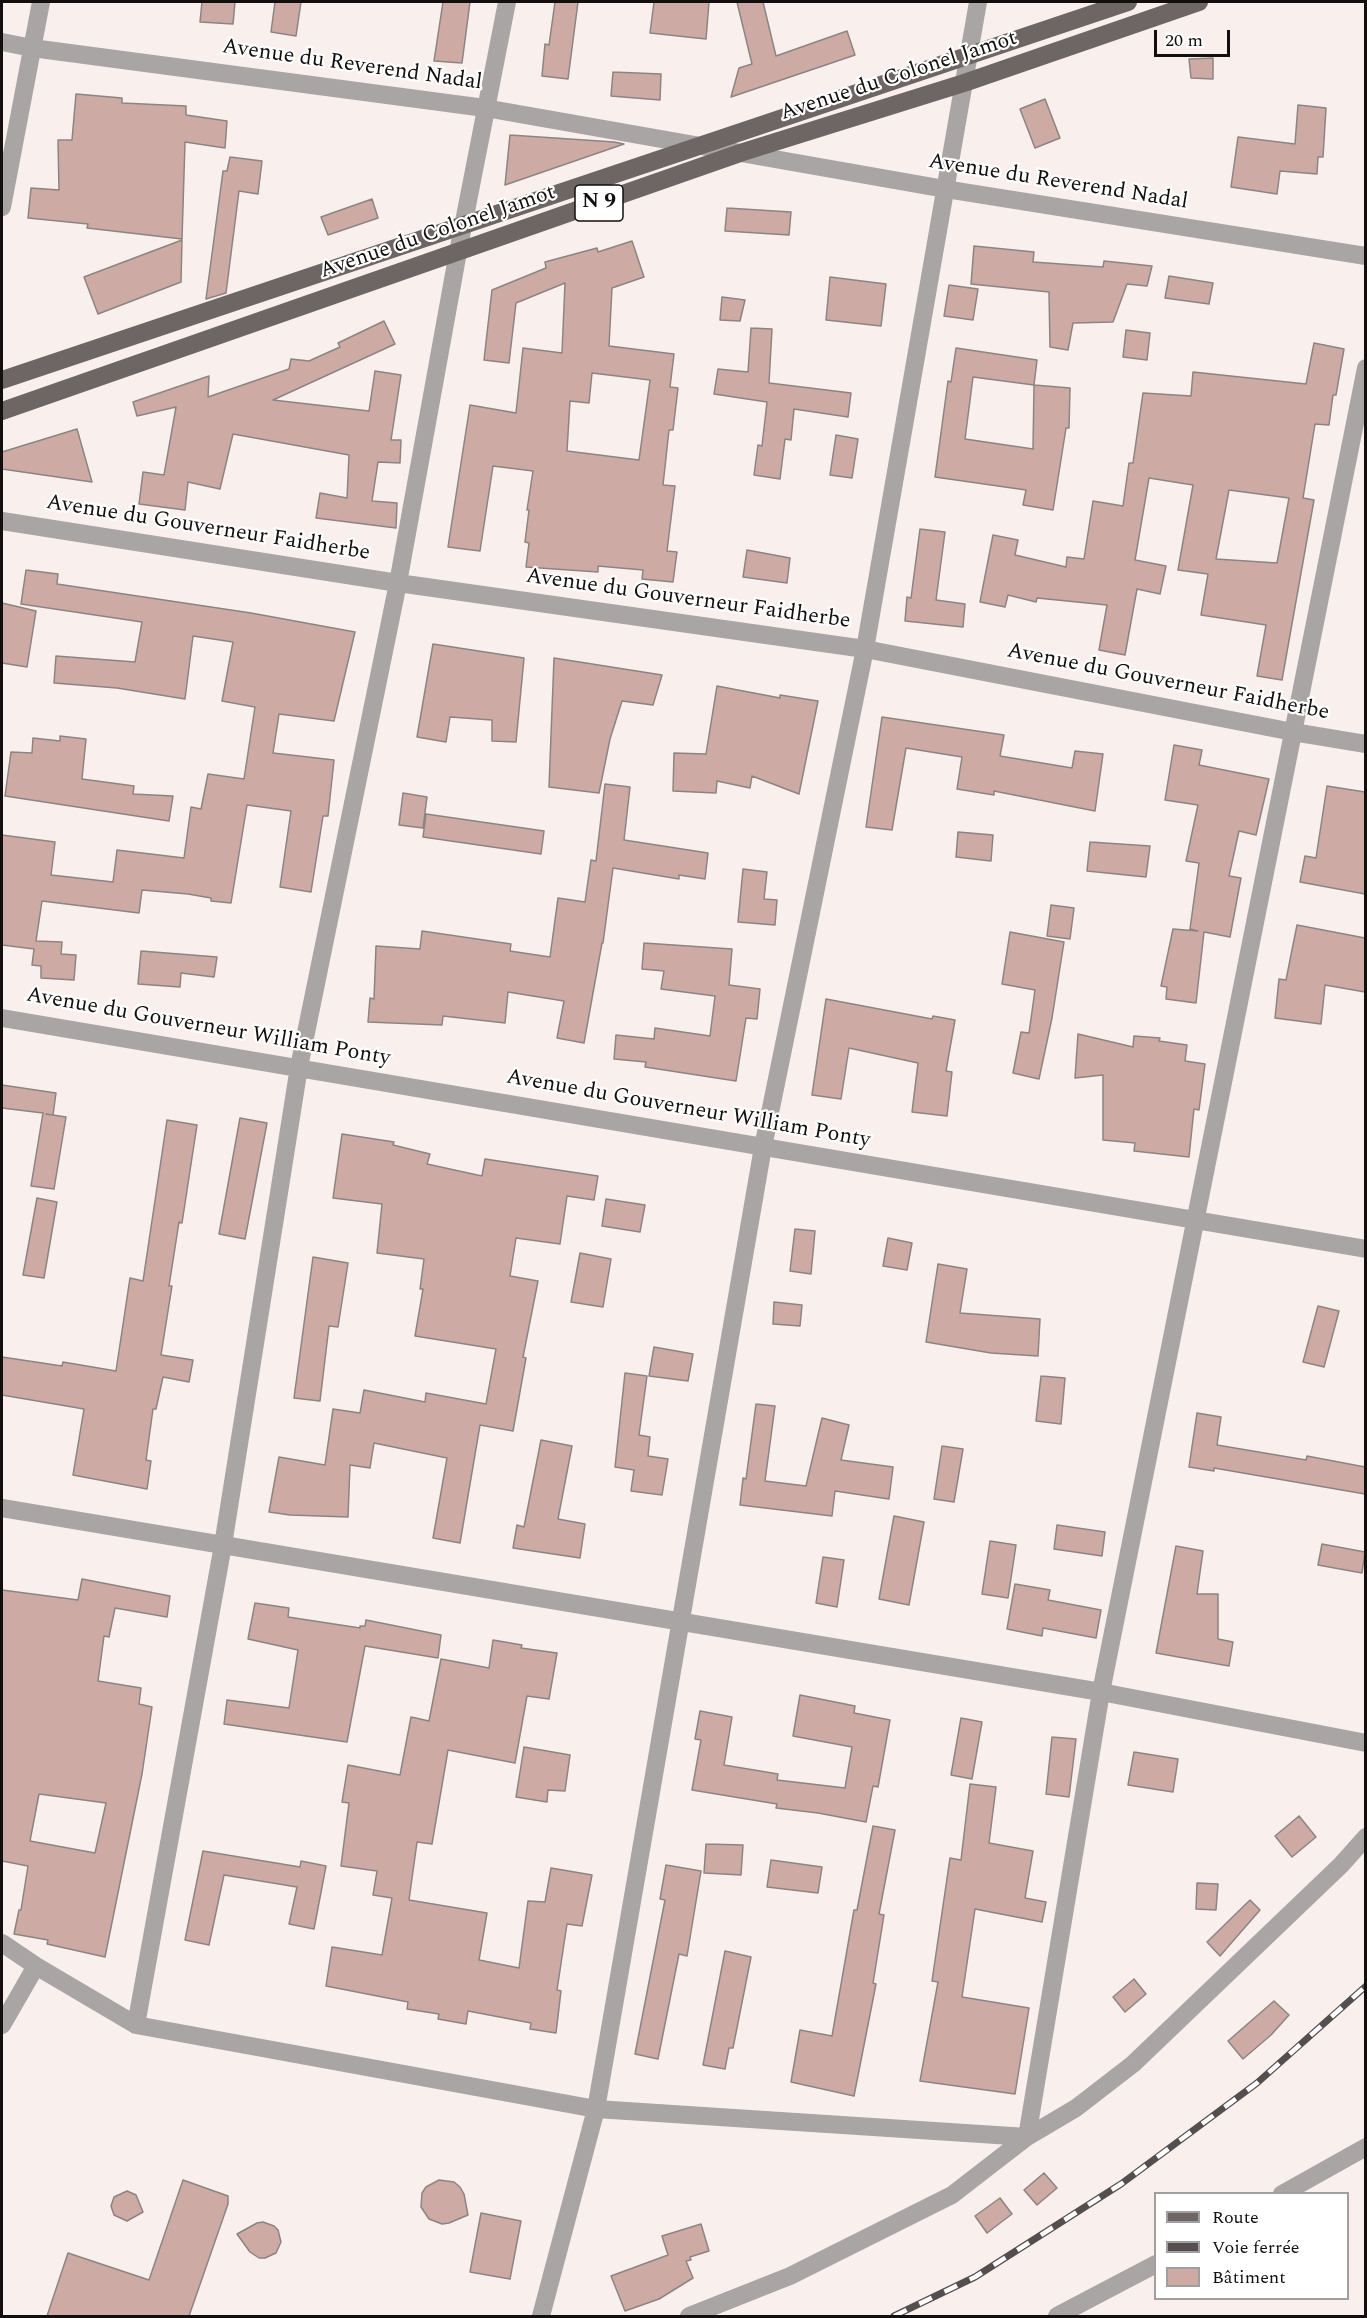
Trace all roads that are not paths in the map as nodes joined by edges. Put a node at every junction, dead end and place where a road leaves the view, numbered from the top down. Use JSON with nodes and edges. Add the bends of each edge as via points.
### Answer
{"nodes":[{"id":1,"x":41,"y":2,"type":"edge"},
{"id":2,"x":507,"y":2,"type":"edge"},
{"id":3,"x":978,"y":2,"type":"edge"},
{"id":4,"x":1128,"y":2,"type":"edge"},
{"id":5,"x":1199,"y":2,"type":"edge"},
{"id":6,"x":2,"y":42,"type":"edge"},
{"id":7,"x":32,"y":48,"type":"junction"},
{"id":8,"x":968,"y":56,"type":"junction"},
{"id":9,"x":964,"y":83,"type":"junction"},
{"id":10,"x":485,"y":108,"type":"junction"},
{"id":11,"x":695,"y":146,"type":"junction"},
{"id":12,"x":743,"y":152,"type":"junction"},
{"id":13,"x":945,"y":189,"type":"junction"},
{"id":14,"x":2,"y":207,"type":"edge"},
{"id":15,"x":463,"y":226,"type":"junction"},
{"id":16,"x":458,"y":252,"type":"junction"},
{"id":17,"x":1365,"y":256,"type":"edge"},
{"id":18,"x":1365,"y":368,"type":"edge"},
{"id":19,"x":2,"y":380,"type":"edge"},
{"id":20,"x":2,"y":411,"type":"edge"},
{"id":21,"x":2,"y":521,"type":"edge"},
{"id":22,"x":398,"y":583,"type":"junction"},
{"id":23,"x":865,"y":650,"type":"junction"},
{"id":24,"x":1293,"y":732,"type":"junction"},
{"id":25,"x":1365,"y":744,"type":"edge"},
{"id":26,"x":2,"y":1018,"type":"edge"},
{"id":27,"x":299,"y":1067,"type":"junction"},
{"id":28,"x":763,"y":1147,"type":"junction"},
{"id":29,"x":1195,"y":1220,"type":"junction"},
{"id":30,"x":1365,"y":1249,"type":"edge"},
{"id":31,"x":2,"y":1508,"type":"edge"},
{"id":32,"x":223,"y":1545,"type":"junction"},
{"id":33,"x":681,"y":1622,"type":"junction"},
{"id":34,"x":1101,"y":1692,"type":"junction"},
{"id":35,"x":1365,"y":1743,"type":"edge"},
{"id":36,"x":1365,"y":1837,"type":"edge"},
{"id":37,"x":2,"y":1943,"type":"edge"},
{"id":38,"x":36,"y":1966,"type":"junction"},
{"id":39,"x":2,"y":2025,"type":"edge"},
{"id":40,"x":136,"y":2025,"type":"junction"},
{"id":41,"x":596,"y":2109,"type":"junction"},
{"id":42,"x":1028,"y":2137,"type":"junction"},
{"id":43,"x":1364,"y":2150,"type":"edge"},
{"id":44,"x":1284,"y":2192,"type":"edge"},
{"id":45,"x":1154,"y":2265,"type":"edge"},
{"id":46,"x":541,"y":2316,"type":"edge"},
{"id":47,"x":689,"y":2316,"type":"edge"},
{"id":48,"x":1057,"y":2316,"type":"edge"}],
"edges":[{"from":1,"to":7,"type":"street"},
{"from":2,"to":10,"type":"street"},
{"from":3,"to":8,"type":"street"},
{"from":4,"to":8,"type":"main road","name":"Avenue du Colonel Jamot","number":"N 9"},
{"from":5,"to":9,"type":"main road","name":"Avenue du Colonel Jamot","number":"N 9"},
{"from":6,"to":7,"type":"street","name":"Avenue du Reverend Nadal"},
{"from":7,"to":10,"type":"street","name":"Avenue du Reverend Nadal"},
{"from":7,"to":14,"type":"street"},
{"from":8,"to":9,"type":"street"},
{"from":8,"to":11,"type":"main road","name":"Avenue du Colonel Jamot","number":"N 9"},
{"from":9,"to":12,"type":"main road","name":"Avenue du Colonel Jamot","number":"N 9"},
{"from":9,"to":13,"type":"street"},
{"from":10,"to":11,"type":"street","name":"Avenue du Reverend Nadal"},
{"from":10,"to":15,"type":"street"},
{"from":11,"to":12,"type":"street","name":"Avenue du Reverend Nadal"},
{"from":11,"to":15,"type":"main road","name":"Avenue du Colonel Jamot","number":"N 9"},
{"from":12,"to":13,"type":"street","name":"Avenue du Reverend Nadal"},
{"from":12,"to":16,"type":"main road","name":"Avenue du Colonel Jamot","number":"N 9"},
{"from":13,"to":17,"type":"street","name":"Avenue du Reverend Nadal"},
{"from":13,"to":23,"type":"street"},
{"from":15,"to":16,"type":"street"},
{"from":15,"to":19,"type":"main road","name":"Avenue du Colonel Jamot","number":"N 9"},
{"from":16,"to":20,"type":"main road","name":"Avenue du Colonel Jamot","number":"N 9"},
{"from":16,"to":22,"type":"street"},
{"from":18,"to":24,"type":"street"},
{"from":21,"to":22,"type":"street","name":"Avenue du Gouverneur Faidherbe"},
{"from":22,"to":23,"type":"street","name":"Avenue du Gouverneur Faidherbe"},
{"from":22,"to":27,"type":"street"},
{"from":23,"to":24,"type":"street","name":"Avenue du Gouverneur Faidherbe"},
{"from":23,"to":28,"type":"street"},
{"from":24,"to":25,"type":"street","name":"Avenue du Gouverneur Faidherbe"},
{"from":24,"to":29,"type":"street"},
{"from":26,"to":27,"type":"street","name":"Avenue du Gouverneur William Ponty"},
{"from":27,"to":28,"type":"street","name":"Avenue du Gouverneur William Ponty"},
{"from":27,"to":32,"type":"street"},
{"from":28,"to":29,"type":"street","name":"Avenue du Gouverneur William Ponty"},
{"from":28,"to":33,"type":"street"},
{"from":29,"to":30,"type":"street","name":"Avenue du Gouverneur William Ponty"},
{"from":29,"to":34,"type":"street"},
{"from":31,"to":32,"type":"street"},
{"from":32,"to":33,"type":"street"},
{"from":32,"to":40,"type":"street"},
{"from":33,"to":34,"type":"street"},
{"from":33,"to":41,"type":"street"},
{"from":34,"to":35,"type":"street"},
{"from":34,"to":42,"type":"street"},
{"from":36,"to":42,"type":"street","via":[[1341,1865],[1133,2064],[1076,2108]]},
{"from":37,"to":38,"type":"street"},
{"from":38,"to":39,"type":"street"},
{"from":38,"to":40,"type":"street"},
{"from":40,"to":41,"type":"street"},
{"from":41,"to":42,"type":"street"},
{"from":41,"to":46,"type":"street"},
{"from":42,"to":47,"type":"street","via":[[952,2195],[790,2276]]},
{"from":43,"to":44,"type":"street"},
{"from":45,"to":48,"type":"street"}]}
